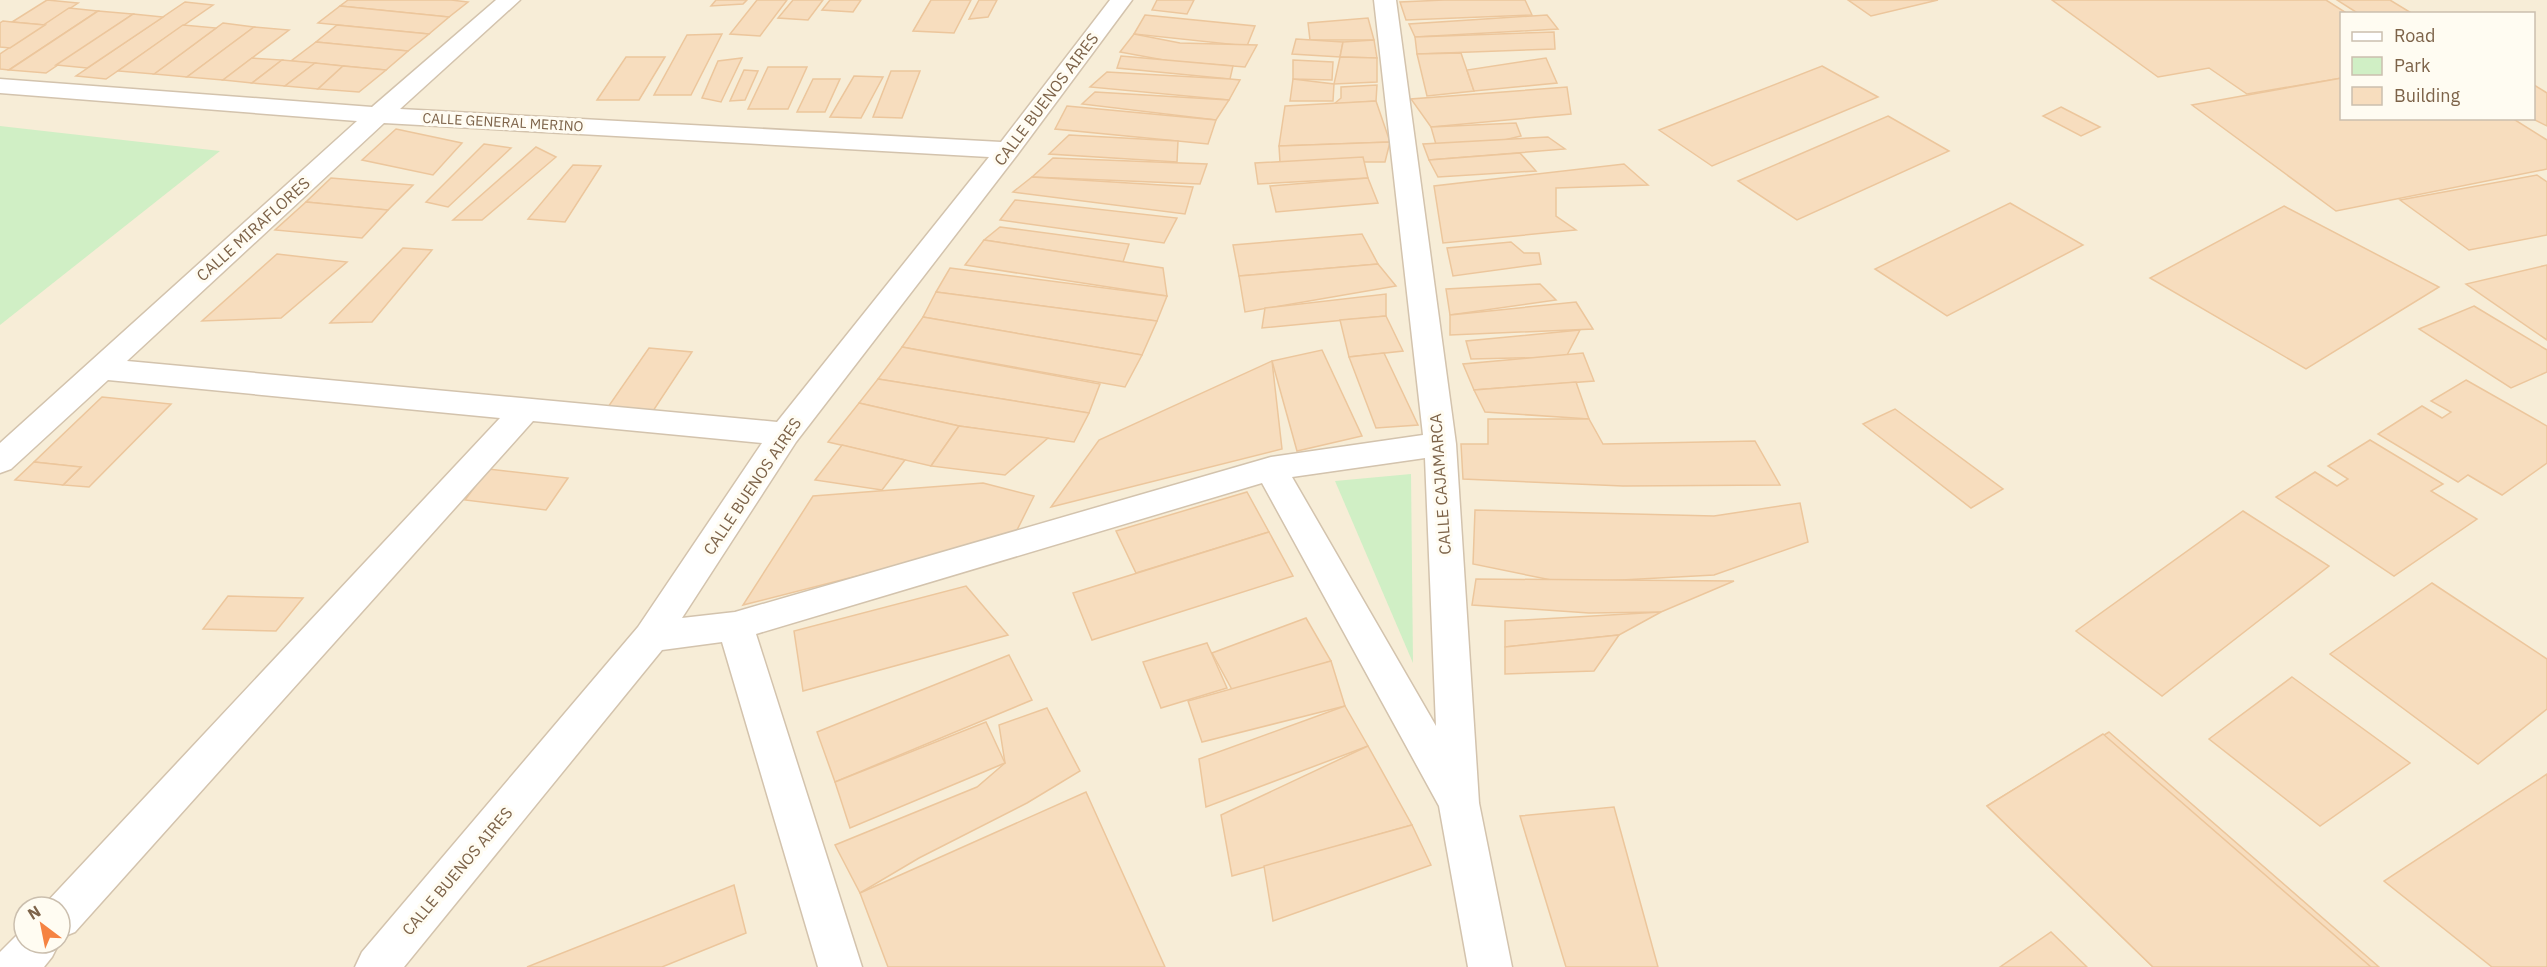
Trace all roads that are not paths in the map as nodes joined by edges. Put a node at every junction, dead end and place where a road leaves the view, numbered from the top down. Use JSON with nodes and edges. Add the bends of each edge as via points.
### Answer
{"nodes":[{"id":1,"x":509,"y":0,"type":"edge"},
{"id":2,"x":1121,"y":0,"type":"edge"},
{"id":3,"x":1386,"y":0,"type":"edge"},
{"id":4,"x":0,"y":86,"type":"edge"},
{"id":5,"x":378,"y":115,"type":"junction"},
{"id":6,"x":1008,"y":150,"type":"junction"},
{"id":7,"x":100,"y":369,"type":"junction"},
{"id":8,"x":525,"y":410,"type":"junction"},
{"id":9,"x":785,"y":434,"type":"junction"},
{"id":10,"x":1440,"y":444,"type":"junction"},
{"id":11,"x":0,"y":461,"type":"edge"},
{"id":12,"x":1271,"y":469,"type":"junction"},
{"id":13,"x":735,"y":626,"type":"junction"},
{"id":14,"x":651,"y":637,"type":"junction"},
{"id":15,"x":1459,"y":803,"type":"junction"},
{"id":16,"x":72,"y":905,"type":"edge"},
{"id":17,"x":26,"y":955,"type":"edge"},
{"id":18,"x":15,"y":967,"type":"edge"},
{"id":19,"x":377,"y":967,"type":"edge"},
{"id":20,"x":840,"y":967,"type":"edge"},
{"id":21,"x":1490,"y":967,"type":"edge"}],
"edges":[{"from":1,"to":5,"type":"street","name":"CALLE MIRAFLORES"},
{"from":2,"to":6,"type":"street","name":"CALLE BUENOS AIRES"},
{"from":3,"to":10,"type":"street","name":"CALLE CAJAMARCA"},
{"from":4,"to":5,"type":"street","name":"CALLE GENERAL MERINO"},
{"from":5,"to":6,"type":"street","name":"CALLE GENERAL MERINO"},
{"from":5,"to":7,"type":"street","name":"CALLE MIRAFLORES"},
{"from":6,"to":9,"type":"street","name":"CALLE BUENOS AIRES"},
{"from":7,"to":8,"type":"street"},
{"from":7,"to":11,"type":"street","name":"CALLE MIRAFLORES"},
{"from":8,"to":9,"type":"street"},
{"from":8,"to":16,"type":"street"},
{"from":9,"to":14,"type":"street","name":"CALLE BUENOS AIRES"},
{"from":10,"to":12,"type":"street"},
{"from":10,"to":15,"type":"street","name":"CALLE CAJAMARCA"},
{"from":12,"to":13,"type":"street"},
{"from":12,"to":15,"type":"street"},
{"from":13,"to":14,"type":"street"},
{"from":13,"to":20,"type":"street"},
{"from":14,"to":19,"type":"street","name":"CALLE BUENOS AIRES"},
{"from":15,"to":21,"type":"street","name":"CALLE CAJAMARCA"},
{"from":17,"to":18,"type":"street"}]}
